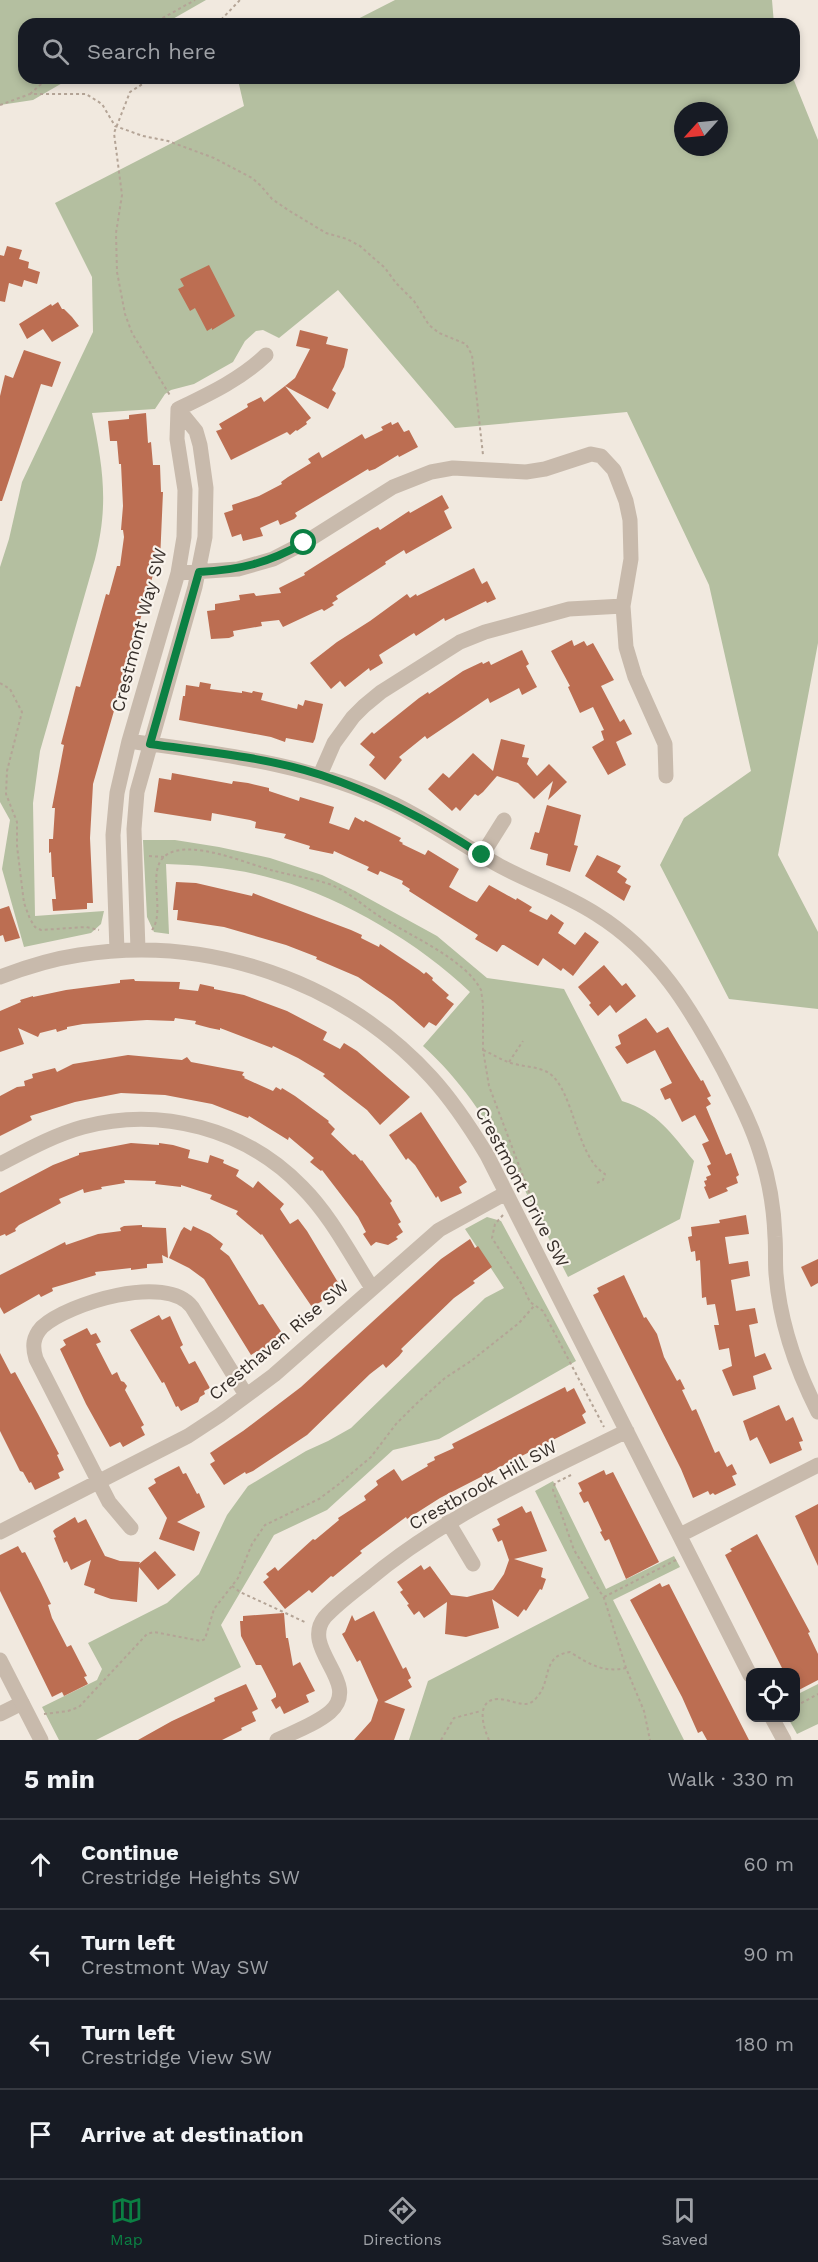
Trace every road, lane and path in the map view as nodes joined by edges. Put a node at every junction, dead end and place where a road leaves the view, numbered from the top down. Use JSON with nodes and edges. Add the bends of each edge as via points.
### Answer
{"nodes":[{"id":1,"x":195,"y":0,"type":"edge"},
{"id":2,"x":240,"y":0,"type":"edge"},
{"id":3,"x":163,"y":18,"type":"edge"},
{"id":4,"x":223,"y":18,"type":"edge"},
{"id":5,"x":41,"y":84,"type":"edge"},
{"id":6,"x":143,"y":84,"type":"edge"},
{"id":7,"x":30,"y":94,"type":"junction"},
{"id":8,"x":0,"y":105,"type":"edge"},
{"id":9,"x":115,"y":126,"type":"junction"},
{"id":10,"x":266,"y":355,"type":"dead end"},
{"id":11,"x":178,"y":409,"type":"junction"},
{"id":12,"x":484,"y":469,"type":"junction"},
{"id":13,"x":199,"y":572,"type":"junction"},
{"id":14,"x":178,"y":573,"type":"junction"},
{"id":15,"x":623,"y":606,"type":"junction"},
{"id":16,"x":0,"y":683,"type":"edge"},
{"id":17,"x":129,"y":741,"type":"junction"},
{"id":18,"x":150,"y":744,"type":"junction"},
{"id":19,"x":320,"y":775,"type":"junction"},
{"id":20,"x":666,"y":776,"type":"dead end"},
{"id":21,"x":504,"y":820,"type":"dead end"},
{"id":22,"x":482,"y":855,"type":"junction"},
{"id":23,"x":99,"y":930,"type":"dead end"},
{"id":24,"x":152,"y":930,"type":"dead end"},
{"id":25,"x":138,"y":950,"type":"junction"},
{"id":26,"x":117,"y":951,"type":"junction"},
{"id":27,"x":0,"y":976,"type":"edge"},
{"id":28,"x":523,"y":1041,"type":"dead end"},
{"id":29,"x":483,"y":1050,"type":"junction"},
{"id":30,"x":509,"y":1062,"type":"junction"},
{"id":31,"x":0,"y":1164,"type":"edge"},
{"id":32,"x":597,"y":1183,"type":"dead end"},
{"id":33,"x":506,"y":1193,"type":"junction"},
{"id":34,"x":514,"y":1208,"type":"junction"},
{"id":35,"x":372,"y":1288,"type":"junction"},
{"id":36,"x":534,"y":1306,"type":"junction"},
{"id":37,"x":246,"y":1395,"type":"junction"},
{"id":38,"x":818,"y":1412,"type":"edge"},
{"id":39,"x":627,"y":1431,"type":"junction"},
{"id":40,"x":609,"y":1439,"type":"junction"},
{"id":41,"x":818,"y":1466,"type":"edge"},
{"id":42,"x":575,"y":1473,"type":"dead end"},
{"id":43,"x":99,"y":1482,"type":"junction"},
{"id":44,"x":448,"y":1522,"type":"junction"},
{"id":45,"x":131,"y":1528,"type":"dead end"},
{"id":46,"x":0,"y":1532,"type":"edge"},
{"id":47,"x":680,"y":1535,"type":"junction"},
{"id":48,"x":676,"y":1560,"type":"dead end"},
{"id":49,"x":473,"y":1564,"type":"dead end"},
{"id":50,"x":232,"y":1586,"type":"junction"},
{"id":51,"x":604,"y":1598,"type":"junction"},
{"id":52,"x":318,"y":1629,"type":"junction"},
{"id":53,"x":0,"y":1660,"type":"edge"},
{"id":54,"x":626,"y":1668,"type":"junction"},
{"id":55,"x":746,"y":1668,"type":"edge"},
{"id":56,"x":818,"y":1694,"type":"edge"},
{"id":57,"x":22,"y":1703,"type":"junction"},
{"id":58,"x":800,"y":1703,"type":"edge"},
{"id":59,"x":482,"y":1711,"type":"junction"},
{"id":60,"x":0,"y":1714,"type":"edge"},
{"id":61,"x":31,"y":1720,"type":"junction"},
{"id":62,"x":774,"y":1722,"type":"edge"},
{"id":63,"x":41,"y":1740,"type":"edge"},
{"id":64,"x":277,"y":1740,"type":"edge"},
{"id":65,"x":441,"y":1740,"type":"edge"},
{"id":66,"x":489,"y":1740,"type":"edge"},
{"id":67,"x":650,"y":1740,"type":"edge"},
{"id":68,"x":784,"y":1740,"type":"edge"}],
"edges":[{"from":1,"to":3,"type":"path"},
{"from":2,"to":4,"type":"path"},
{"from":5,"to":7,"type":"path"},
{"from":6,"to":9,"type":"path","via":[[130,92]]},
{"from":7,"to":8,"type":"path"},
{"from":7,"to":9,"type":"path","via":[[86,94],[102,104]]},
{"from":9,"to":11,"type":"path","via":[[122,195],[116,233],[119,291],[132,333]]},
{"from":9,"to":12,"type":"path","via":[[214,158],[252,178],[272,199],[326,233],[360,246],[385,267],[429,325],[466,344],[472,356]]},
{"from":10,"to":11,"type":"street","via":[[237,379]]},
{"from":11,"to":13,"type":"street","via":[[196,431],[203,461],[206,516]]},
{"from":11,"to":14,"type":"street","name":"Crestmont Way SW","via":[[177,439],[185,490]]},
{"from":12,"to":13,"type":"street","via":[[431,471],[393,487],[273,559],[238,569]]},
{"from":12,"to":15,"type":"street","via":[[526,472],[591,454],[607,461],[621,486],[630,519],[632,559]]},
{"from":13,"to":14,"type":"street"},
{"from":13,"to":18,"type":"street"},
{"from":14,"to":17,"type":"street","name":"Crestmont Way SW"},
{"from":15,"to":19,"type":"street","via":[[569,609],[460,642],[364,706],[334,743]]},
{"from":15,"to":20,"type":"street","via":[[630,664],[664,744]]},
{"from":16,"to":23,"type":"path","via":[[10,688],[22,712],[7,771],[6,794],[17,822],[21,886],[30,919],[41,930]]},
{"from":17,"to":18,"type":"street"},
{"from":17,"to":26,"type":"street","name":"Crestmont Way SW","via":[[113,825]]},
{"from":18,"to":19,"type":"street","via":[[229,754]]},
{"from":18,"to":25,"type":"street","via":[[139,782],[134,829]]},
{"from":19,"to":22,"type":"street","via":[[392,803]]},
{"from":21,"to":22,"type":"street"},
{"from":22,"to":38,"type":"street","via":[[598,915],[651,958],[688,1006],[741,1104],[760,1152],[768,1180],[776,1274],[788,1340]]},
{"from":24,"to":29,"type":"path","via":[[159,914],[156,887],[160,861],[177,851],[207,852],[329,884],[444,955],[476,981],[483,1004]]},
{"from":25,"to":26,"type":"street","name":"Crestmont Drive SW"},
{"from":25,"to":33,"type":"street","name":"Crestmont Drive SW","via":[[191,953],[247,964],[305,986],[364,1018],[411,1057],[450,1099],[481,1145]]},
{"from":26,"to":27,"type":"street","name":"Crestmont Drive SW","via":[[53,960]]},
{"from":28,"to":30,"type":"path"},
{"from":29,"to":30,"type":"path"},
{"from":29,"to":34,"type":"path","via":[[489,1086],[529,1192],[526,1200]]},
{"from":30,"to":32,"type":"path","via":[[549,1074],[559,1084],[583,1145],[605,1174]]},
{"from":31,"to":35,"type":"street","via":[[68,1131],[107,1122],[169,1120],[210,1130],[259,1152],[297,1182],[321,1208]]},
{"from":33,"to":34,"type":"street","name":"Crestmont Drive SW"},
{"from":33,"to":35,"type":"street","name":"Cresthaven Rise SW","via":[[439,1230]]},
{"from":34,"to":36,"type":"path","via":[[499,1217],[492,1238]]},
{"from":34,"to":39,"type":"street","name":"Crestmont Drive SW"},
{"from":35,"to":37,"type":"street","name":"Cresthaven Rise SW"},
{"from":36,"to":40,"type":"path","via":[[543,1311]]},
{"from":36,"to":50,"type":"path","via":[[519,1323],[445,1378],[396,1424],[371,1457],[339,1484],[319,1499],[265,1525]]},
{"from":37,"to":43,"type":"street","name":"Cresthaven Rise SW","via":[[188,1436]]},
{"from":37,"to":43,"type":"street","via":[[183,1298],[154,1293],[110,1296],[47,1323],[37,1333],[34,1351]]},
{"from":39,"to":40,"type":"street","name":"Crestbrook Hill SW"},
{"from":39,"to":47,"type":"street","name":"Crestmont Drive SW"},
{"from":40,"to":44,"type":"street","name":"Crestbrook Hill SW"},
{"from":41,"to":47,"type":"street"},
{"from":42,"to":51,"type":"path","via":[[555,1484],[554,1490],[574,1550]]},
{"from":43,"to":45,"type":"street","via":[[109,1502]]},
{"from":43,"to":46,"type":"street","name":"Cresthaven Rise SW"},
{"from":44,"to":49,"type":"street"},
{"from":44,"to":52,"type":"street","name":"Crestbrook Hill SW","via":[[383,1567],[326,1616]]},
{"from":47,"to":55,"type":"street","name":"Crestmont Drive SW"},
{"from":48,"to":51,"type":"path"},
{"from":50,"to":52,"type":"path"},
{"from":50,"to":61,"type":"path","via":[[214,1609],[208,1632],[201,1641],[147,1634],[79,1707]]},
{"from":51,"to":54,"type":"path"},
{"from":52,"to":64,"type":"street","via":[[320,1646],[339,1683],[336,1705],[325,1716]]},
{"from":53,"to":57,"type":"street"},
{"from":54,"to":59,"type":"path","via":[[603,1669],[570,1652],[562,1653],[551,1662],[539,1696],[532,1702],[498,1699]]},
{"from":54,"to":67,"type":"path","via":[[644,1711]]},
{"from":56,"to":58,"type":"path"},
{"from":57,"to":60,"type":"street"},
{"from":57,"to":61,"type":"street"},
{"from":59,"to":65,"type":"path","via":[[454,1718]]},
{"from":59,"to":66,"type":"path"},
{"from":61,"to":63,"type":"street"},
{"from":62,"to":68,"type":"street"}]}
